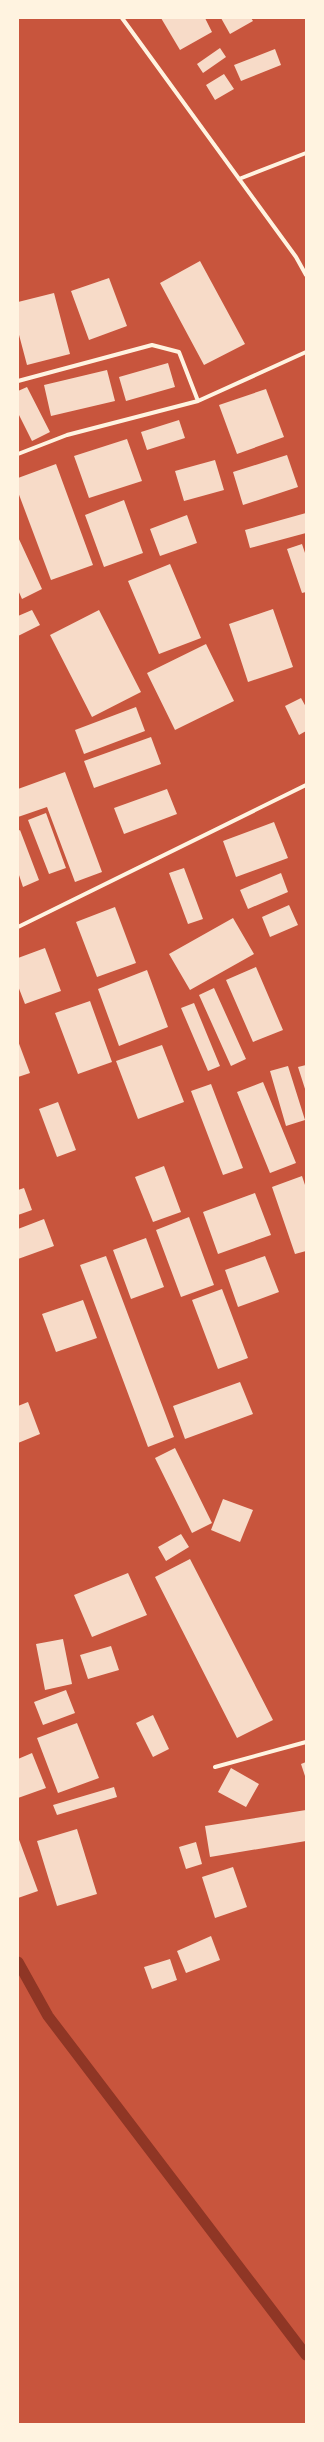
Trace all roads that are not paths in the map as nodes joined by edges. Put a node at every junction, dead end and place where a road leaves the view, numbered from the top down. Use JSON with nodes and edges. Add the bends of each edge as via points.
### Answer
{"nodes":[{"id":1,"x":122,"y":18,"type":"edge"},
{"id":2,"x":306,"y":152,"type":"edge"},
{"id":3,"x":239,"y":179,"type":"junction"},
{"id":4,"x":306,"y":275,"type":"edge"},
{"id":5,"x":306,"y":352,"type":"edge"},
{"id":6,"x":18,"y":381,"type":"edge"},
{"id":7,"x":198,"y":401,"type":"junction"},
{"id":8,"x":18,"y":454,"type":"edge"},
{"id":9,"x":306,"y":785,"type":"edge"},
{"id":10,"x":18,"y":928,"type":"edge"},
{"id":11,"x":306,"y":1742,"type":"edge"},
{"id":12,"x":215,"y":1767,"type":"dead end"}],
"edges":[{"from":1,"to":3,"type":"street"},
{"from":2,"to":3,"type":"street"},
{"from":3,"to":4,"type":"street","via":[[296,257]]},
{"from":5,"to":7,"type":"street"},
{"from":6,"to":7,"type":"street","via":[[152,345],[179,352]]},
{"from":7,"to":8,"type":"street","via":[[68,435]]},
{"from":9,"to":10,"type":"street"},
{"from":11,"to":12,"type":"street"}]}
